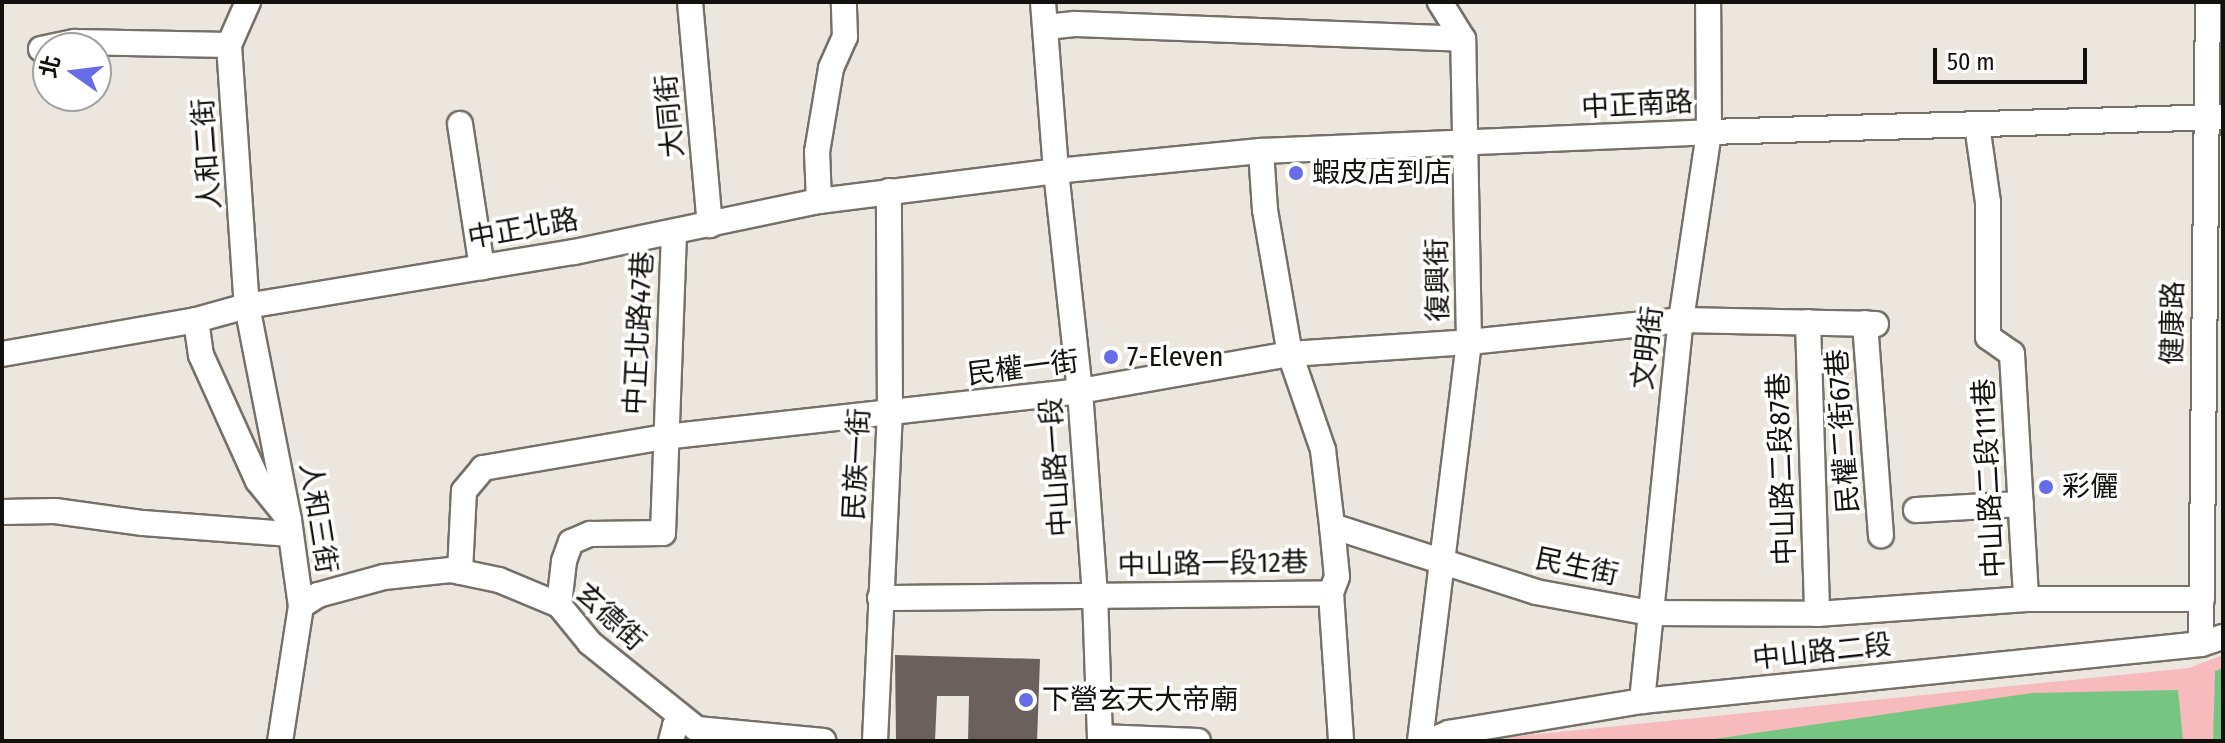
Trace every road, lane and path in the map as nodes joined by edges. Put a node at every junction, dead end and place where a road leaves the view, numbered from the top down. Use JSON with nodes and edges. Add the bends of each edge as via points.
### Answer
{"nodes":[{"id":1,"x":248,"y":2,"type":"edge"},
{"id":2,"x":690,"y":2,"type":"edge"},
{"id":3,"x":844,"y":2,"type":"edge"},
{"id":4,"x":1043,"y":2,"type":"edge"},
{"id":5,"x":1440,"y":2,"type":"edge"},
{"id":6,"x":1708,"y":2,"type":"edge"},
{"id":7,"x":2208,"y":2,"type":"edge"},
{"id":8,"x":1046,"y":27,"type":"junction"},
{"id":9,"x":1463,"y":39,"type":"junction"},
{"id":10,"x":112,"y":43,"type":"edge"},
{"id":11,"x":229,"y":45,"type":"junction"},
{"id":12,"x":2215,"y":118,"type":"edge"},
{"id":13,"x":460,"y":124,"type":"dead end"},
{"id":14,"x":1977,"y":125,"type":"junction"},
{"id":15,"x":1709,"y":132,"type":"junction"},
{"id":16,"x":1465,"y":145,"type":"junction"},
{"id":17,"x":1261,"y":151,"type":"junction"},
{"id":18,"x":1056,"y":171,"type":"junction"},
{"id":19,"x":889,"y":191,"type":"junction"},
{"id":20,"x":819,"y":201,"type":"junction"},
{"id":21,"x":710,"y":225,"type":"junction"},
{"id":22,"x":674,"y":233,"type":"junction"},
{"id":23,"x":482,"y":267,"type":"junction"},
{"id":24,"x":247,"y":306,"type":"junction"},
{"id":25,"x":2213,"y":319,"type":"edge"},
{"id":26,"x":196,"y":320,"type":"junction"},
{"id":27,"x":1681,"y":320,"type":"junction"},
{"id":28,"x":1808,"y":322,"type":"junction"},
{"id":29,"x":1870,"y":324,"type":"joint"},
{"id":30,"x":1469,"y":342,"type":"junction"},
{"id":31,"x":2,"y":354,"type":"edge"},
{"id":32,"x":1290,"y":354,"type":"junction"},
{"id":33,"x":1080,"y":391,"type":"junction"},
{"id":34,"x":890,"y":414,"type":"junction"},
{"id":35,"x":664,"y":437,"type":"junction"},
{"id":36,"x":2021,"y":504,"type":"junction"},
{"id":37,"x":1916,"y":510,"type":"dead end"},
{"id":38,"x":2,"y":512,"type":"edge"},
{"id":39,"x":1332,"y":526,"type":"junction"},
{"id":40,"x":290,"y":527,"type":"junction"},
{"id":41,"x":1881,"y":535,"type":"dead end"},
{"id":42,"x":1442,"y":562,"type":"junction"},
{"id":43,"x":460,"y":572,"type":"junction"},
{"id":44,"x":1331,"y":593,"type":"junction"},
{"id":45,"x":1095,"y":595,"type":"junction"},
{"id":46,"x":880,"y":598,"type":"junction"},
{"id":47,"x":2026,"y":599,"type":"junction"},
{"id":48,"x":2202,"y":599,"type":"junction"},
{"id":49,"x":559,"y":605,"type":"junction"},
{"id":50,"x":301,"y":606,"type":"junction"},
{"id":51,"x":1650,"y":613,"type":"junction"},
{"id":52,"x":1817,"y":614,"type":"junction"},
{"id":53,"x":2212,"y":640,"type":"edge"},
{"id":54,"x":1642,"y":701,"type":"junction"},
{"id":55,"x":682,"y":717,"type":"junction"},
{"id":56,"x":280,"y":741,"type":"edge"},
{"id":57,"x":671,"y":741,"type":"edge"},
{"id":58,"x":823,"y":741,"type":"edge"},
{"id":59,"x":875,"y":741,"type":"edge"},
{"id":60,"x":1198,"y":741,"type":"edge"},
{"id":61,"x":1341,"y":741,"type":"edge"},
{"id":62,"x":1420,"y":741,"type":"edge"},
{"id":63,"x":1430,"y":741,"type":"edge"}],
"edges":[{"from":1,"to":11,"type":"street","name":"人和二街"},
{"from":2,"to":21,"type":"street","name":"大同街"},
{"from":3,"to":20,"type":"street","via":[[845,37],[831,68],[819,137]]},
{"from":4,"to":8,"type":"street","name":"中山路一段"},
{"from":5,"to":9,"type":"street"},
{"from":6,"to":15,"type":"street","name":"文明街"},
{"from":7,"to":12,"type":"street","name":"健康路"},
{"from":8,"to":9,"type":"street"},
{"from":8,"to":18,"type":"street","name":"中山路一段"},
{"from":9,"to":16,"type":"street","name":"復興街"},
{"from":10,"to":11,"type":"street"},
{"from":11,"to":24,"type":"street","name":"人和二街"},
{"from":12,"to":14,"type":"street","name":"中正南路"},
{"from":12,"to":25,"type":"street","name":"健康路"},
{"from":13,"to":23,"type":"street"},
{"from":14,"to":15,"type":"street","name":"中正南路"},
{"from":14,"to":36,"type":"street","name":"中山路二段111巷","via":[[1988,202],[1988,337],[2012,354]]},
{"from":15,"to":16,"type":"street","name":"中正南路"},
{"from":15,"to":27,"type":"street","name":"文明街"},
{"from":16,"to":17,"type":"street","name":"中正南路"},
{"from":16,"to":30,"type":"street","name":"復興街"},
{"from":17,"to":18,"type":"street","name":"中正南路"},
{"from":17,"to":32,"type":"street","via":[[1265,210]]},
{"from":18,"to":19,"type":"street","name":"中正北路"},
{"from":18,"to":33,"type":"street","name":"中山路一段"},
{"from":19,"to":20,"type":"street","name":"中正北路"},
{"from":19,"to":34,"type":"street","name":"民族一街"},
{"from":20,"to":21,"type":"street","name":"中正北路"},
{"from":21,"to":22,"type":"street","name":"中正北路"},
{"from":22,"to":23,"type":"street","name":"中正北路"},
{"from":22,"to":35,"type":"street","name":"中正北路47巷"},
{"from":23,"to":24,"type":"street","name":"中正北路"},
{"from":24,"to":26,"type":"street","name":"中正北路"},
{"from":24,"to":40,"type":"street","name":"人和三街"},
{"from":25,"to":48,"type":"street","name":"健康路"},
{"from":26,"to":31,"type":"street","name":"中正北路"},
{"from":26,"to":40,"type":"street","via":[[201,355],[258,481]]},
{"from":27,"to":28,"type":"street","name":"民權一街"},
{"from":27,"to":30,"type":"street","name":"民權一街"},
{"from":27,"to":51,"type":"street","name":"文明街"},
{"from":28,"to":29,"type":"street","name":"民權一街"},
{"from":28,"to":52,"type":"street","name":"中山路二段87巷"},
{"from":29,"to":41,"type":"street","name":"民權二街67巷"},
{"from":30,"to":32,"type":"street","name":"民權一街"},
{"from":30,"to":42,"type":"street","name":"復興街"},
{"from":32,"to":33,"type":"street","name":"民權一街"},
{"from":32,"to":39,"type":"street","via":[[1323,450]]},
{"from":33,"to":34,"type":"street","name":"民權一街"},
{"from":33,"to":45,"type":"street","name":"中山路一段"},
{"from":34,"to":35,"type":"street","name":"民權一街"},
{"from":34,"to":46,"type":"street","name":"民族一街"},
{"from":35,"to":43,"type":"street","name":"民權一街","via":[[483,468],[464,491]]},
{"from":35,"to":49,"type":"street","name":"中正北路47巷","via":[[663,533],[590,534],[571,542]]},
{"from":36,"to":37,"type":"street"},
{"from":36,"to":47,"type":"street","name":"中山路二段111巷"},
{"from":38,"to":40,"type":"street"},
{"from":39,"to":42,"type":"street","name":"民生街"},
{"from":39,"to":44,"type":"street","via":[[1337,577]]},
{"from":40,"to":50,"type":"street","name":"人和三街"},
{"from":42,"to":51,"type":"street","name":"民生街","via":[[1536,592]]},
{"from":42,"to":62,"type":"street","name":"復興街"},
{"from":43,"to":49,"type":"street","name":"玄德街","via":[[499,580]]},
{"from":43,"to":50,"type":"street","name":"玄德街","via":[[384,577],[318,595]]},
{"from":44,"to":45,"type":"street","name":"中山路一段12巷"},
{"from":44,"to":61,"type":"street"},
{"from":45,"to":46,"type":"street","name":"中山路一段12巷"},
{"from":45,"to":60,"type":"street","name":"中山路一段","via":[[1100,737]]},
{"from":46,"to":59,"type":"street","name":"民族一街"},
{"from":47,"to":48,"type":"street","name":"民生街"},
{"from":47,"to":52,"type":"street","name":"民生街"},
{"from":48,"to":53,"type":"street","name":"健康路"},
{"from":49,"to":55,"type":"street","name":"玄德街","via":[[590,643]]},
{"from":50,"to":56,"type":"street","name":"人和三街"},
{"from":51,"to":52,"type":"street","name":"民生街"},
{"from":51,"to":54,"type":"street","name":"文明街"},
{"from":53,"to":54,"type":"street","name":"中山路二段"},
{"from":54,"to":63,"type":"street","name":"中山路二段","via":[[1449,733]]},
{"from":55,"to":57,"type":"street"},
{"from":55,"to":58,"type":"street","name":"玄德街","via":[[697,729]]}]}
